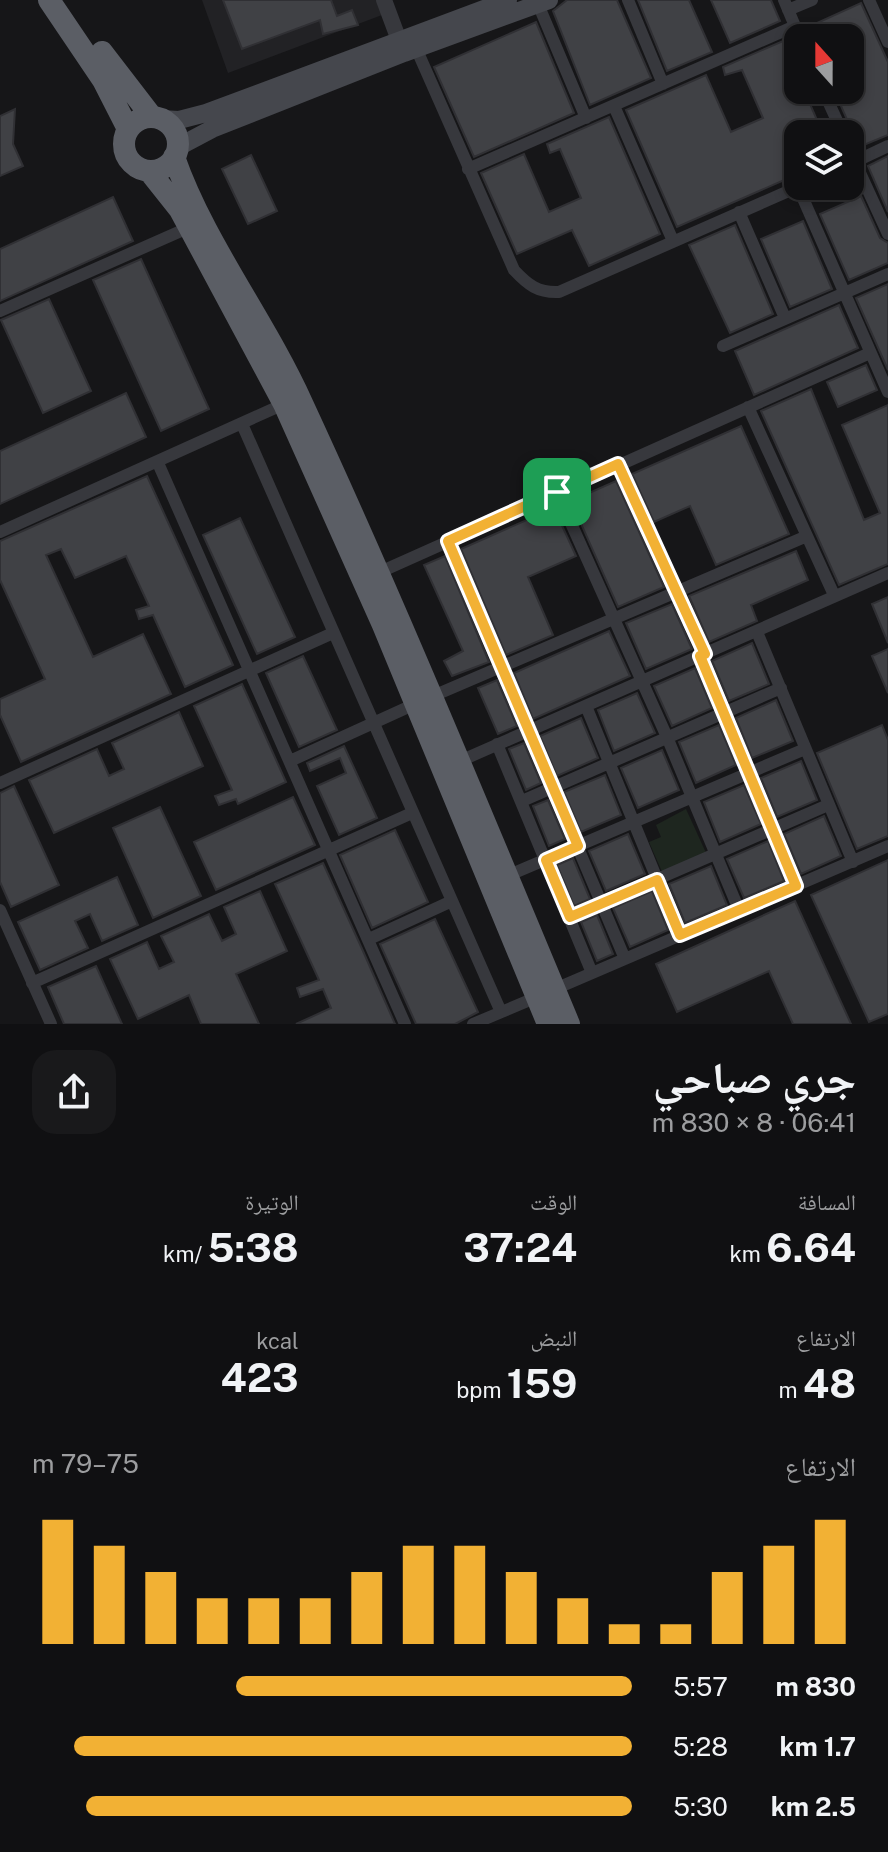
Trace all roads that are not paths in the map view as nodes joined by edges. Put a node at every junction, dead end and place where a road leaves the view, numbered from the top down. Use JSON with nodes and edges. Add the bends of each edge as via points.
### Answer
{"nodes":[{"id":1,"x":49,"y":0,"type":"edge"},
{"id":2,"x":67,"y":0,"type":"edge"},
{"id":3,"x":384,"y":0,"type":"edge"},
{"id":4,"x":508,"y":0,"type":"edge"},
{"id":5,"x":628,"y":0,"type":"edge"},
{"id":6,"x":812,"y":0,"type":"edge"},
{"id":7,"x":869,"y":0,"type":"edge"},
{"id":8,"x":543,"y":2,"type":"edge"},
{"id":9,"x":786,"y":5,"type":"edge"},
{"id":10,"x":794,"y":24,"type":"edge"},
{"id":11,"x":784,"y":37,"type":"edge"},
{"id":12,"x":888,"y":42,"type":"edge"},
{"id":13,"x":406,"y":47,"type":"junction"},
{"id":14,"x":663,"y":84,"type":"junction"},
{"id":15,"x":614,"y":106,"type":"junction"},
{"id":16,"x":157,"y":118,"type":"junction"},
{"id":17,"x":586,"y":118,"type":"junction"},
{"id":18,"x":128,"y":129,"type":"junction"},
{"id":19,"x":888,"y":146,"type":"edge"},
{"id":20,"x":176,"y":152,"type":"junction"},
{"id":21,"x":864,"y":155,"type":"edge"},
{"id":22,"x":468,"y":169,"type":"junction"},
{"id":23,"x":149,"y":171,"type":"junction"},
{"id":24,"x":864,"y":184,"type":"edge"},
{"id":25,"x":784,"y":192,"type":"edge"},
{"id":26,"x":805,"y":200,"type":"edge"},
{"id":27,"x":739,"y":212,"type":"junction"},
{"id":28,"x":190,"y":227,"type":"junction"},
{"id":29,"x":888,"y":234,"type":"edge"},
{"id":30,"x":673,"y":241,"type":"junction"},
{"id":31,"x":888,"y":274,"type":"edge"},
{"id":32,"x":843,"y":293,"type":"junction"},
{"id":33,"x":0,"y":311,"type":"edge"},
{"id":34,"x":785,"y":318,"type":"junction"},
{"id":35,"x":723,"y":346,"type":"dead end"},
{"id":36,"x":870,"y":353,"type":"junction"},
{"id":37,"x":888,"y":392,"type":"edge"},
{"id":38,"x":284,"y":404,"type":"junction"},
{"id":39,"x":748,"y":407,"type":"junction"},
{"id":40,"x":242,"y":424,"type":"junction"},
{"id":41,"x":158,"y":463,"type":"junction"},
{"id":42,"x":618,"y":464,"type":"junction"},
{"id":43,"x":557,"y":492,"type":"junction"},
{"id":44,"x":0,"y":532,"type":"edge"},
{"id":45,"x":807,"y":536,"type":"junction"},
{"id":46,"x":448,"y":541,"type":"junction"},
{"id":47,"x":380,"y":572,"type":"junction"},
{"id":48,"x":888,"y":573,"type":"edge"},
{"id":49,"x":677,"y":591,"type":"junction"},
{"id":50,"x":834,"y":595,"type":"junction"},
{"id":51,"x":612,"y":619,"type":"junction"},
{"id":52,"x":757,"y":632,"type":"junction"},
{"id":53,"x":333,"y":633,"type":"junction"},
{"id":54,"x":703,"y":655,"type":"junction"},
{"id":55,"x":503,"y":666,"type":"junction"},
{"id":56,"x":251,"y":670,"type":"junction"},
{"id":57,"x":642,"y":682,"type":"junction"},
{"id":58,"x":781,"y":688,"type":"junction"},
{"id":59,"x":424,"y":700,"type":"junction"},
{"id":60,"x":586,"y":706,"type":"junction"},
{"id":61,"x":725,"y":713,"type":"junction"},
{"id":62,"x":373,"y":722,"type":"junction"},
{"id":63,"x":530,"y":730,"type":"junction"},
{"id":64,"x":667,"y":737,"type":"junction"},
{"id":65,"x":497,"y":744,"type":"junction"},
{"id":66,"x":805,"y":749,"type":"junction"},
{"id":67,"x":290,"y":761,"type":"junction"},
{"id":68,"x":460,"y":761,"type":"junction"},
{"id":69,"x":609,"y":763,"type":"junction"},
{"id":70,"x":748,"y":772,"type":"junction"},
{"id":71,"x":0,"y":783,"type":"edge"},
{"id":72,"x":554,"y":787,"type":"junction"},
{"id":73,"x":692,"y":796,"type":"junction"},
{"id":74,"x":522,"y":801,"type":"junction"},
{"id":75,"x":828,"y":805,"type":"junction"},
{"id":76,"x":412,"y":813,"type":"junction"},
{"id":77,"x":633,"y":822,"type":"junction"},
{"id":78,"x":773,"y":829,"type":"junction"},
{"id":79,"x":578,"y":846,"type":"junction"},
{"id":80,"x":888,"y":846,"type":"edge"},
{"id":81,"x":330,"y":851,"type":"junction"},
{"id":82,"x":717,"y":854,"type":"junction"},
{"id":83,"x":546,"y":860,"type":"junction"},
{"id":84,"x":853,"y":862,"type":"junction"},
{"id":85,"x":507,"y":876,"type":"junction"},
{"id":86,"x":657,"y":880,"type":"junction"},
{"id":87,"x":796,"y":886,"type":"junction"},
{"id":88,"x":452,"y":901,"type":"junction"},
{"id":89,"x":602,"y":904,"type":"junction"},
{"id":90,"x":0,"y":910,"type":"edge"},
{"id":91,"x":739,"y":910,"type":"junction"},
{"id":92,"x":570,"y":917,"type":"junction"},
{"id":93,"x":680,"y":935,"type":"junction"},
{"id":94,"x":369,"y":939,"type":"junction"},
{"id":95,"x":625,"y":959,"type":"junction"},
{"id":96,"x":592,"y":973,"type":"junction"},
{"id":97,"x":32,"y":983,"type":"junction"},
{"id":98,"x":546,"y":993,"type":"junction"},
{"id":99,"x":501,"y":1012,"type":"junction"},
{"id":100,"x":51,"y":1024,"type":"edge"},
{"id":101,"x":405,"y":1024,"type":"edge"},
{"id":102,"x":473,"y":1024,"type":"edge"},
{"id":103,"x":548,"y":1024,"type":"edge"},
{"id":104,"x":569,"y":1024,"type":"edge"}],
"edges":[{"from":1,"to":18,"type":"highway","via":[[103,80]]},
{"from":2,"to":16,"type":"highway","via":[[127,89]]},
{"from":3,"to":13,"type":"street"},
{"from":4,"to":13,"type":"main road"},
{"from":5,"to":14,"type":"street"},
{"from":6,"to":9,"type":"street"},
{"from":7,"to":12,"type":"street"},
{"from":8,"to":13,"type":"main road"},
{"from":8,"to":17,"type":"street"},
{"from":9,"to":10,"type":"street"},
{"from":11,"to":14,"type":"street"},
{"from":13,"to":16,"type":"main road","via":[[206,113],[179,120]]},
{"from":13,"to":20,"type":"main road","via":[[212,129]]},
{"from":13,"to":22,"type":"street"},
{"from":14,"to":15,"type":"street"},
{"from":15,"to":17,"type":"street"},
{"from":15,"to":30,"type":"street"},
{"from":16,"to":18,"type":"highway","via":[[139,120]]},
{"from":16,"to":20,"type":"highway","via":[[174,130]]},
{"from":17,"to":22,"type":"street"},
{"from":18,"to":23,"type":"highway","via":[[128,158]]},
{"from":19,"to":21,"type":"street"},
{"from":20,"to":23,"type":"highway","via":[[166,166]]},
{"from":20,"to":47,"type":"highway","via":[[194,203],[289,374]]},
{"from":22,"to":30,"type":"street","via":[[514,270],[544,293],[559,292]]},
{"from":23,"to":28,"type":"highway"},
{"from":24,"to":29,"type":"street"},
{"from":25,"to":27,"type":"street"},
{"from":26,"to":32,"type":"street"},
{"from":27,"to":30,"type":"street"},
{"from":27,"to":34,"type":"street"},
{"from":28,"to":33,"type":"street"},
{"from":28,"to":38,"type":"highway"},
{"from":31,"to":32,"type":"street"},
{"from":32,"to":34,"type":"street"},
{"from":32,"to":36,"type":"street"},
{"from":34,"to":35,"type":"street"},
{"from":36,"to":37,"type":"street"},
{"from":36,"to":39,"type":"street"},
{"from":38,"to":40,"type":"street"},
{"from":38,"to":59,"type":"highway"},
{"from":39,"to":42,"type":"street"},
{"from":39,"to":45,"type":"street"},
{"from":40,"to":41,"type":"street"},
{"from":40,"to":53,"type":"street"},
{"from":41,"to":44,"type":"street"},
{"from":41,"to":56,"type":"street"},
{"from":42,"to":43,"type":"street"},
{"from":42,"to":49,"type":"street"},
{"from":43,"to":46,"type":"street"},
{"from":43,"to":51,"type":"street"},
{"from":45,"to":49,"type":"street"},
{"from":45,"to":50,"type":"street"},
{"from":46,"to":47,"type":"street"},
{"from":46,"to":55,"type":"street"},
{"from":47,"to":59,"type":"highway"},
{"from":48,"to":50,"type":"street"},
{"from":49,"to":51,"type":"street"},
{"from":49,"to":54,"type":"street"},
{"from":50,"to":52,"type":"street"},
{"from":51,"to":55,"type":"street"},
{"from":51,"to":57,"type":"street"},
{"from":52,"to":54,"type":"street"},
{"from":52,"to":58,"type":"street"},
{"from":53,"to":56,"type":"street"},
{"from":53,"to":62,"type":"street"},
{"from":54,"to":57,"type":"street"},
{"from":54,"to":61,"type":"street"},
{"from":55,"to":59,"type":"street"},
{"from":55,"to":63,"type":"street"},
{"from":56,"to":67,"type":"street"},
{"from":56,"to":71,"type":"street"},
{"from":57,"to":60,"type":"street"},
{"from":57,"to":64,"type":"street"},
{"from":58,"to":61,"type":"street"},
{"from":58,"to":66,"type":"street"},
{"from":59,"to":62,"type":"street"},
{"from":59,"to":68,"type":"highway"},
{"from":59,"to":98,"type":"highway"},
{"from":60,"to":63,"type":"street"},
{"from":60,"to":69,"type":"street"},
{"from":61,"to":64,"type":"street"},
{"from":61,"to":70,"type":"street"},
{"from":62,"to":67,"type":"street"},
{"from":62,"to":76,"type":"street"},
{"from":63,"to":65,"type":"street"},
{"from":63,"to":72,"type":"street"},
{"from":64,"to":69,"type":"street"},
{"from":64,"to":73,"type":"street"},
{"from":65,"to":68,"type":"street"},
{"from":65,"to":74,"type":"street"},
{"from":66,"to":70,"type":"street"},
{"from":66,"to":75,"type":"street"},
{"from":67,"to":81,"type":"street"},
{"from":68,"to":85,"type":"highway"},
{"from":69,"to":72,"type":"street"},
{"from":69,"to":77,"type":"street"},
{"from":70,"to":73,"type":"street"},
{"from":70,"to":78,"type":"street"},
{"from":72,"to":74,"type":"street"},
{"from":72,"to":79,"type":"street"},
{"from":73,"to":77,"type":"street"},
{"from":73,"to":82,"type":"street"},
{"from":74,"to":83,"type":"street"},
{"from":75,"to":78,"type":"street"},
{"from":75,"to":84,"type":"street"},
{"from":76,"to":81,"type":"street"},
{"from":76,"to":88,"type":"street"},
{"from":77,"to":79,"type":"street"},
{"from":77,"to":86,"type":"street"},
{"from":78,"to":82,"type":"street"},
{"from":78,"to":87,"type":"street"},
{"from":79,"to":83,"type":"street"},
{"from":79,"to":89,"type":"street"},
{"from":80,"to":84,"type":"street"},
{"from":81,"to":94,"type":"street"},
{"from":81,"to":97,"type":"street"},
{"from":82,"to":86,"type":"street"},
{"from":82,"to":91,"type":"street"},
{"from":83,"to":85,"type":"street"},
{"from":83,"to":92,"type":"street"},
{"from":84,"to":87,"type":"street"},
{"from":85,"to":98,"type":"highway"},
{"from":86,"to":89,"type":"street"},
{"from":86,"to":93,"type":"street"},
{"from":87,"to":91,"type":"street"},
{"from":88,"to":94,"type":"street"},
{"from":88,"to":99,"type":"street"},
{"from":89,"to":92,"type":"street"},
{"from":89,"to":95,"type":"street"},
{"from":90,"to":97,"type":"street"},
{"from":91,"to":93,"type":"street"},
{"from":92,"to":96,"type":"street"},
{"from":93,"to":95,"type":"street"},
{"from":94,"to":101,"type":"street"},
{"from":95,"to":96,"type":"street"},
{"from":96,"to":98,"type":"street"},
{"from":97,"to":100,"type":"street"},
{"from":98,"to":99,"type":"street"},
{"from":98,"to":103,"type":"highway"},
{"from":98,"to":104,"type":"highway"},
{"from":99,"to":102,"type":"street"}]}
